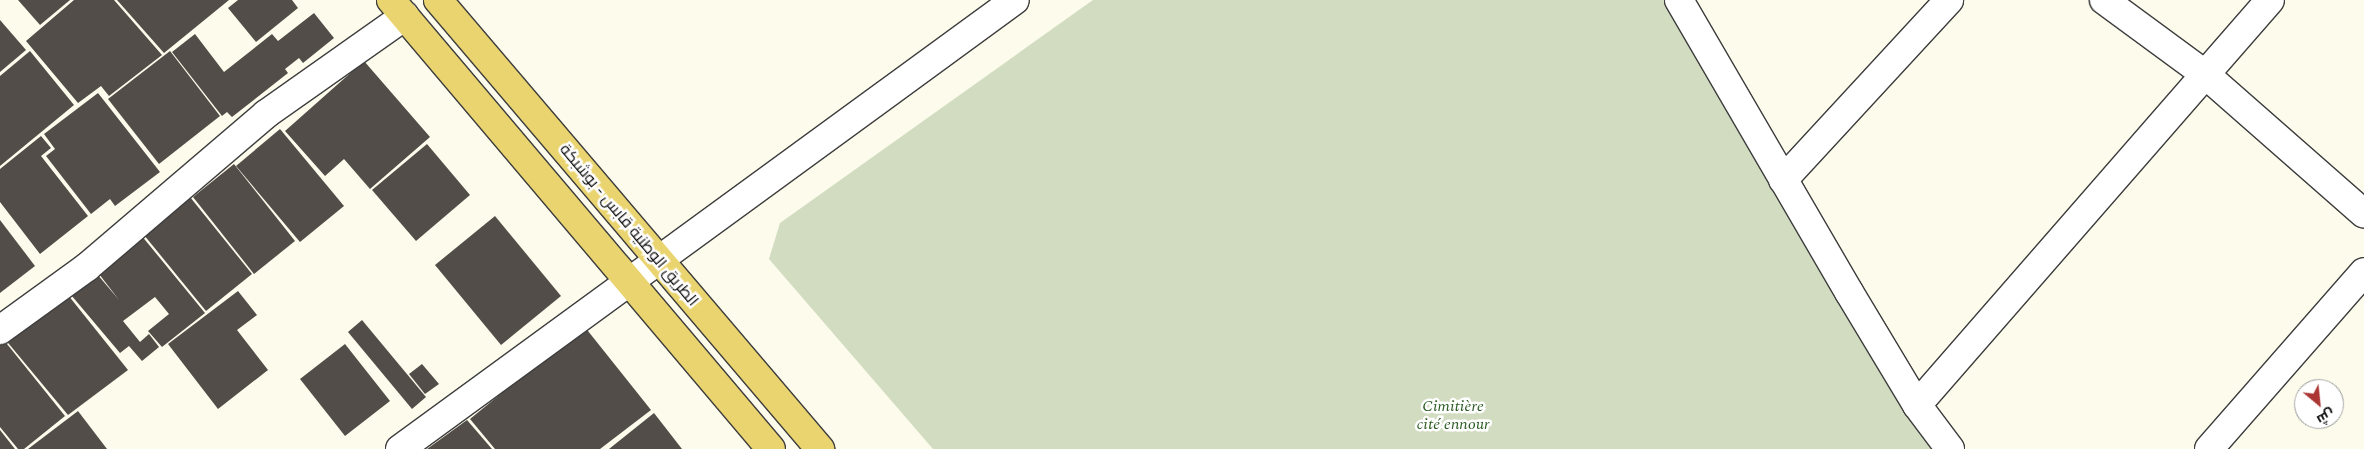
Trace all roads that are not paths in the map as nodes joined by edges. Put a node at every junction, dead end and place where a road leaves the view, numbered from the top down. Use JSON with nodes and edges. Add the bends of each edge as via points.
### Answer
{"nodes":[{"id":1,"x":438,"y":0,"type":"edge"},
{"id":2,"x":1015,"y":0,"type":"edge"},
{"id":3,"x":1679,"y":0,"type":"edge"},
{"id":4,"x":1949,"y":0,"type":"edge"},
{"id":5,"x":2104,"y":0,"type":"edge"},
{"id":6,"x":2270,"y":0,"type":"edge"},
{"id":7,"x":398,"y":8,"type":"edge"},
{"id":8,"x":2206,"y":75,"type":"junction"},
{"id":9,"x":1783,"y":180,"type":"junction"},
{"id":10,"x":2364,"y":214,"type":"edge"},
{"id":11,"x":659,"y":260,"type":"junction"},
{"id":12,"x":2364,"y":272,"type":"edge"},
{"id":13,"x":632,"y":282,"type":"junction"},
{"id":14,"x":0,"y":330,"type":"edge"},
{"id":15,"x":1917,"y":405,"type":"junction"},
{"id":16,"x":400,"y":449,"type":"edge"},
{"id":17,"x":771,"y":449,"type":"edge"},
{"id":18,"x":820,"y":449,"type":"edge"},
{"id":19,"x":1950,"y":449,"type":"edge"},
{"id":20,"x":2209,"y":449,"type":"edge"}],
"edges":[{"from":1,"to":11,"type":"main road","name":"الطريق الوطنية قابس - بوشبكة"},
{"from":2,"to":11,"type":"street"},
{"from":3,"to":9,"type":"street"},
{"from":4,"to":9,"type":"street"},
{"from":5,"to":8,"type":"street"},
{"from":6,"to":8,"type":"street"},
{"from":7,"to":13,"type":"main road"},
{"from":7,"to":14,"type":"street","via":[[266,114],[87,267]]},
{"from":8,"to":10,"type":"street"},
{"from":8,"to":15,"type":"street"},
{"from":9,"to":15,"type":"street"},
{"from":11,"to":13,"type":"street"},
{"from":11,"to":18,"type":"main road","name":"الطريق الوطنية قابس - بوشبكة"},
{"from":12,"to":20,"type":"street"},
{"from":13,"to":16,"type":"street"},
{"from":13,"to":17,"type":"main road"},
{"from":15,"to":19,"type":"street"}]}
